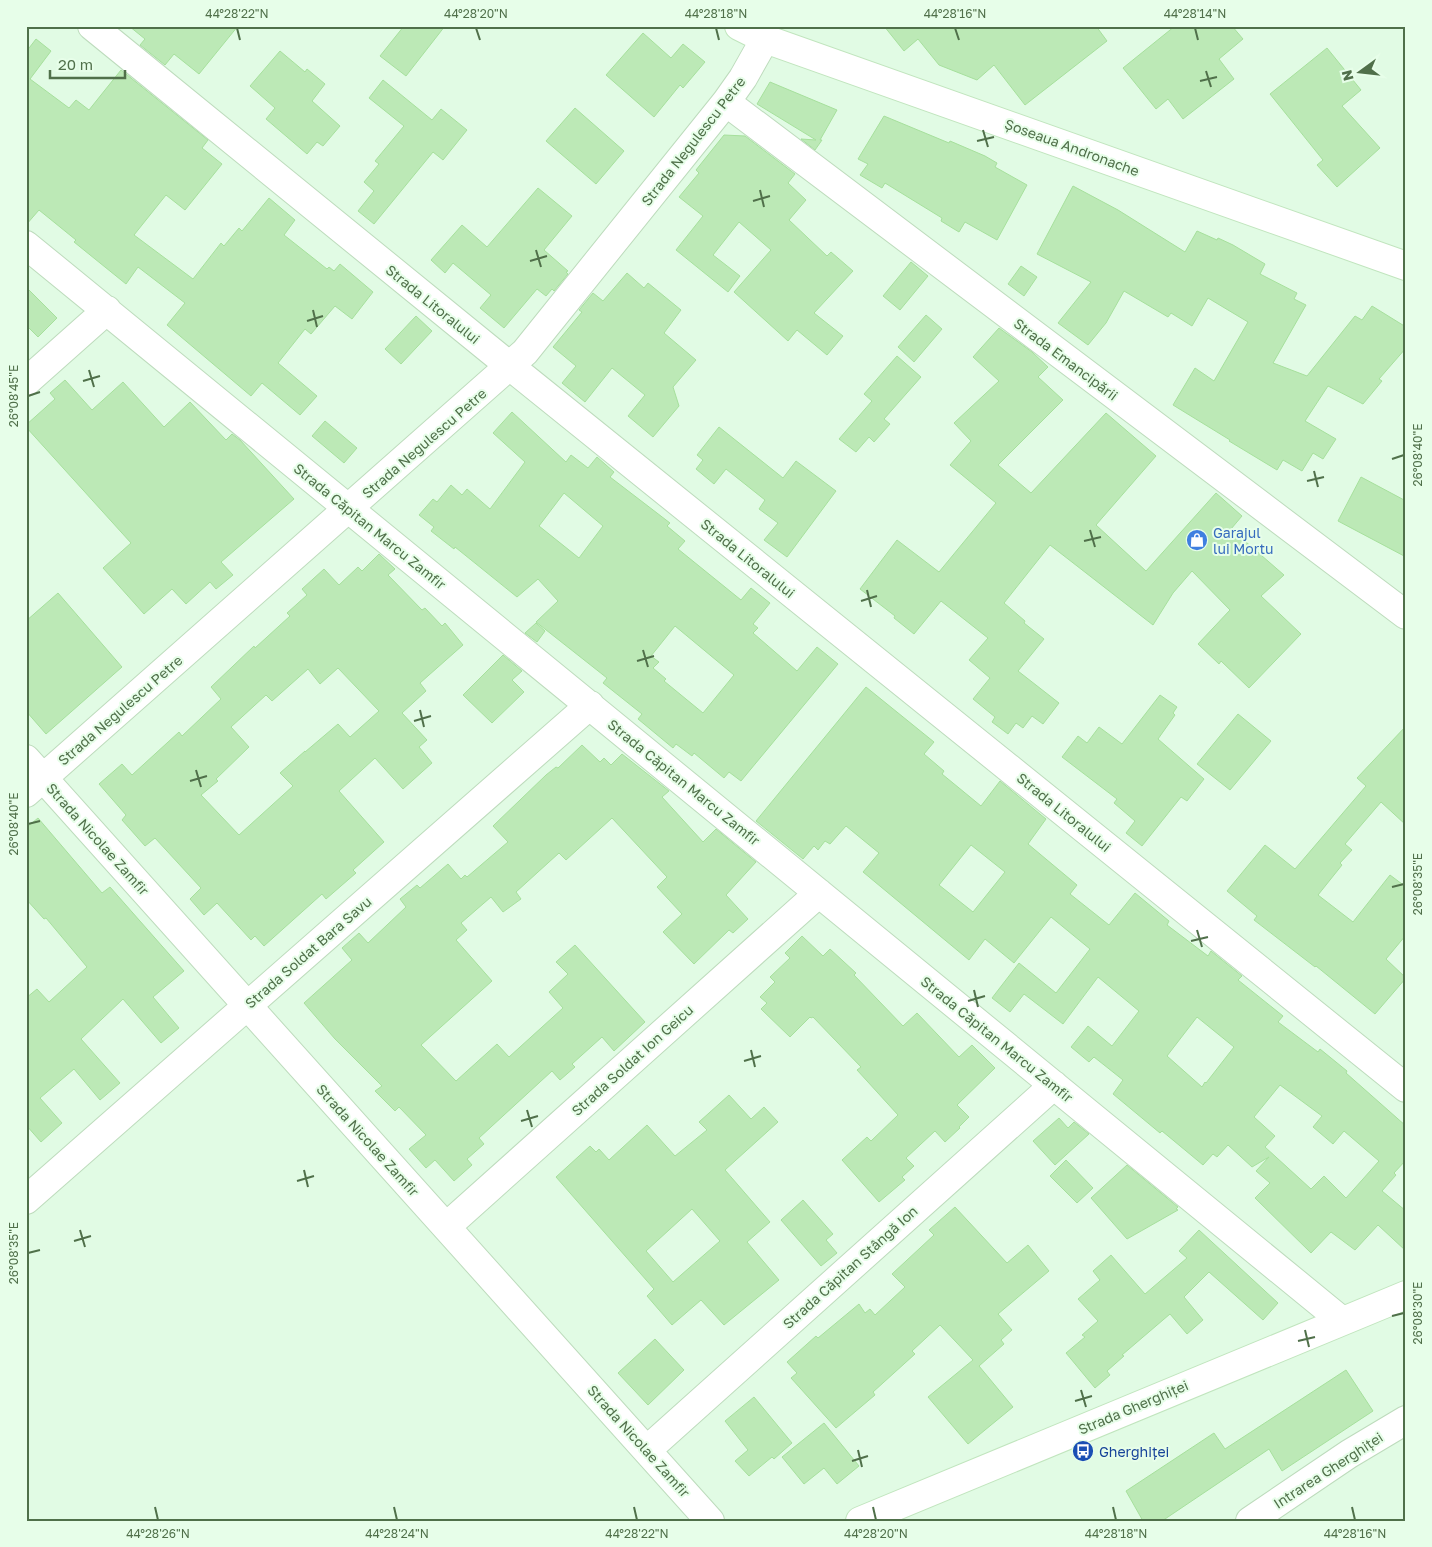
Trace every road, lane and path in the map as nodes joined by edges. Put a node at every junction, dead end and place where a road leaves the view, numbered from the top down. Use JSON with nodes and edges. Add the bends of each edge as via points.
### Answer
{"nodes":[{"id":1,"x":92,"y":26,"type":"edge"},
{"id":2,"x":739,"y":26,"type":"edge"},
{"id":3,"x":765,"y":39,"type":"junction"},
{"id":4,"x":726,"y":102,"type":"junction"},
{"id":5,"x":26,"y":245,"type":"edge"},
{"id":6,"x":1406,"y":266,"type":"edge"},
{"id":7,"x":107,"y":310,"type":"junction"},
{"id":8,"x":510,"y":366,"type":"junction"},
{"id":9,"x":26,"y":382,"type":"edge"},
{"id":10,"x":349,"y":509,"type":"junction"},
{"id":11,"x":1406,"y":616,"type":"edge"},
{"id":12,"x":590,"y":705,"type":"junction"},
{"id":13,"x":32,"y":777,"type":"edge"},
{"id":14,"x":819,"y":893,"type":"junction"},
{"id":15,"x":247,"y":1005,"type":"junction"},
{"id":16,"x":1054,"y":1086,"type":"junction"},
{"id":17,"x":1406,"y":1088,"type":"edge"},
{"id":18,"x":26,"y":1200,"type":"edge"},
{"id":19,"x":446,"y":1227,"type":"junction"},
{"id":20,"x":1406,"y":1295,"type":"edge"},
{"id":21,"x":1341,"y":1320,"type":"junction"},
{"id":22,"x":1406,"y":1420,"type":"edge"},
{"id":23,"x":647,"y":1450,"type":"junction"},
{"id":24,"x":710,"y":1521,"type":"edge"},
{"id":25,"x":860,"y":1521,"type":"edge"},
{"id":26,"x":1250,"y":1521,"type":"edge"}],
"edges":[{"from":1,"to":8,"type":"street","name":"Strada Litoralului"},
{"from":2,"to":3,"type":"street","name":"Șoseaua Andronache"},
{"from":3,"to":4,"type":"street","name":"Strada Negulescu Petre"},
{"from":3,"to":6,"type":"street","name":"Șoseaua Andronache"},
{"from":4,"to":8,"type":"street","name":"Strada Negulescu Petre","via":[[525,352]]},
{"from":4,"to":11,"type":"street","name":"Strada Emancipării"},
{"from":5,"to":7,"type":"street","name":"Strada Căpitan Marcu Zamfir"},
{"from":7,"to":9,"type":"street"},
{"from":7,"to":10,"type":"street","name":"Strada Căpitan Marcu Zamfir"},
{"from":8,"to":10,"type":"street","name":"Strada Negulescu Petre"},
{"from":8,"to":17,"type":"street","name":"Strada Litoralului"},
{"from":10,"to":12,"type":"street","name":"Strada Căpitan Marcu Zamfir"},
{"from":10,"to":13,"type":"street","name":"Strada Negulescu Petre"},
{"from":12,"to":14,"type":"street","name":"Strada Căpitan Marcu Zamfir"},
{"from":12,"to":15,"type":"street","name":"Strada Soldat Bara Savu"},
{"from":13,"to":15,"type":"street","name":"Strada Nicolae Zamfir"},
{"from":14,"to":16,"type":"street","name":"Strada Căpitan Marcu Zamfir"},
{"from":14,"to":19,"type":"street","name":"Strada Soldat Ion Geicu"},
{"from":15,"to":18,"type":"street","name":"Strada Soldat Bara Savu"},
{"from":15,"to":19,"type":"street","name":"Strada Nicolae Zamfir"},
{"from":16,"to":21,"type":"street","name":"Strada Căpitan Marcu Zamfir"},
{"from":16,"to":23,"type":"street","name":"Strada Căpitan Stângă Ion"},
{"from":19,"to":23,"type":"street","name":"Strada Nicolae Zamfir"},
{"from":20,"to":21,"type":"street","name":"Strada Gherghiței"},
{"from":21,"to":25,"type":"street","name":"Strada Gherghiței"},
{"from":22,"to":26,"type":"street","name":"Intrarea Gherghiței"},
{"from":23,"to":24,"type":"street","name":"Strada Nicolae Zamfir"}]}
